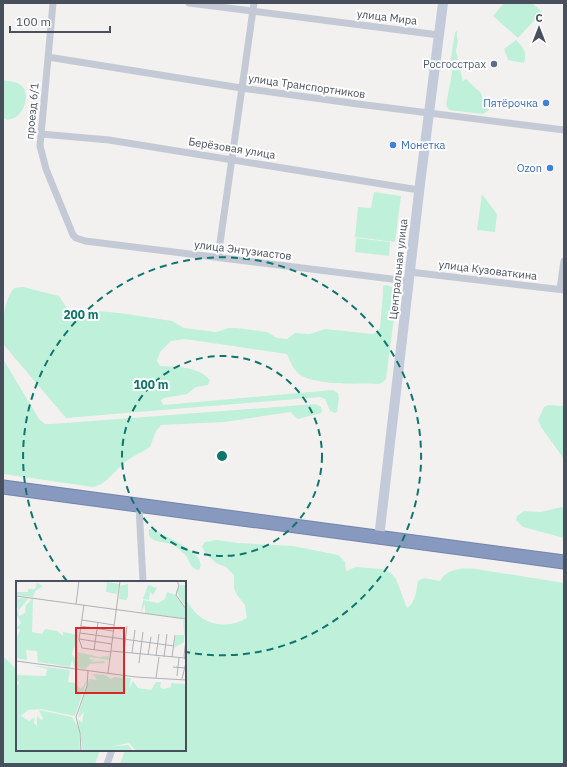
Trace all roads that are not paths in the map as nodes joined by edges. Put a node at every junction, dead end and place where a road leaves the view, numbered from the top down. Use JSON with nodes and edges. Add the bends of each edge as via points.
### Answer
{"nodes":[{"id":1,"x":53,"y":3,"type":"edge"},
{"id":2,"x":190,"y":3,"type":"edge"},
{"id":3,"x":254,"y":3,"type":"edge"},
{"id":4,"x":443,"y":3,"type":"edge"},
{"id":5,"x":253,"y":12,"type":"junction"},
{"id":6,"x":439,"y":35,"type":"junction"},
{"id":7,"x":48,"y":57,"type":"junction"},
{"id":8,"x":241,"y":88,"type":"junction"},
{"id":9,"x":429,"y":112,"type":"junction"},
{"id":10,"x":564,"y":130,"type":"edge"},
{"id":11,"x":41,"y":134,"type":"junction"},
{"id":12,"x":232,"y":159,"type":"junction"},
{"id":13,"x":419,"y":190,"type":"junction"},
{"id":14,"x":76,"y":238,"type":"joint"},
{"id":15,"x":218,"y":257,"type":"junction"},
{"id":16,"x":564,"y":261,"type":"edge"},
{"id":17,"x":409,"y":276,"type":"junction"},
{"id":18,"x":562,"y":289,"type":"edge"},
{"id":19,"x":3,"y":487,"type":"edge"},
{"id":20,"x":139,"y":506,"type":"junction"},
{"id":21,"x":379,"y":538,"type":"junction"},
{"id":22,"x":564,"y":562,"type":"edge"},
{"id":23,"x":143,"y":581,"type":"edge"},
{"id":24,"x":112,"y":751,"type":"edge"},
{"id":25,"x":107,"y":764,"type":"edge"}],
"edges":[{"from":1,"to":7,"type":"street","name":"проезд 6/1"},
{"from":2,"to":5,"type":"street","name":"улица Мира"},
{"from":3,"to":5,"type":"street"},
{"from":4,"to":6,"type":"street","name":"Центральная улица"},
{"from":5,"to":6,"type":"street","name":"улица Мира"},
{"from":5,"to":8,"type":"street"},
{"from":6,"to":9,"type":"street","name":"Центральная улица"},
{"from":7,"to":8,"type":"street","name":"улица Транспортников"},
{"from":7,"to":11,"type":"street","name":"проезд 6/1"},
{"from":8,"to":9,"type":"street","name":"улица Транспортников"},
{"from":8,"to":12,"type":"street"},
{"from":9,"to":10,"type":"street","name":"улица Транспортников"},
{"from":9,"to":13,"type":"street","name":"Центральная улица"},
{"from":11,"to":12,"type":"street","name":"Берёзовая улица","via":[[109,140]]},
{"from":11,"to":14,"type":"street","name":"проезд 6/1","via":[[43,161]]},
{"from":12,"to":13,"type":"street","name":"Берёзовая улица"},
{"from":12,"to":15,"type":"street"},
{"from":13,"to":17,"type":"street","name":"Центральная улица"},
{"from":14,"to":15,"type":"street","name":"улица Энтузиастов"},
{"from":15,"to":17,"type":"street","name":"улица Энтузиастов"},
{"from":16,"to":18,"type":"street"},
{"from":17,"to":18,"type":"street","name":"улица Кузоваткина"},
{"from":17,"to":21,"type":"street","name":"Центральная улица"},
{"from":19,"to":20,"type":"highway"},
{"from":20,"to":21,"type":"highway"},
{"from":20,"to":23,"type":"street"},
{"from":21,"to":22,"type":"highway"},
{"from":24,"to":25,"type":"street"}]}
